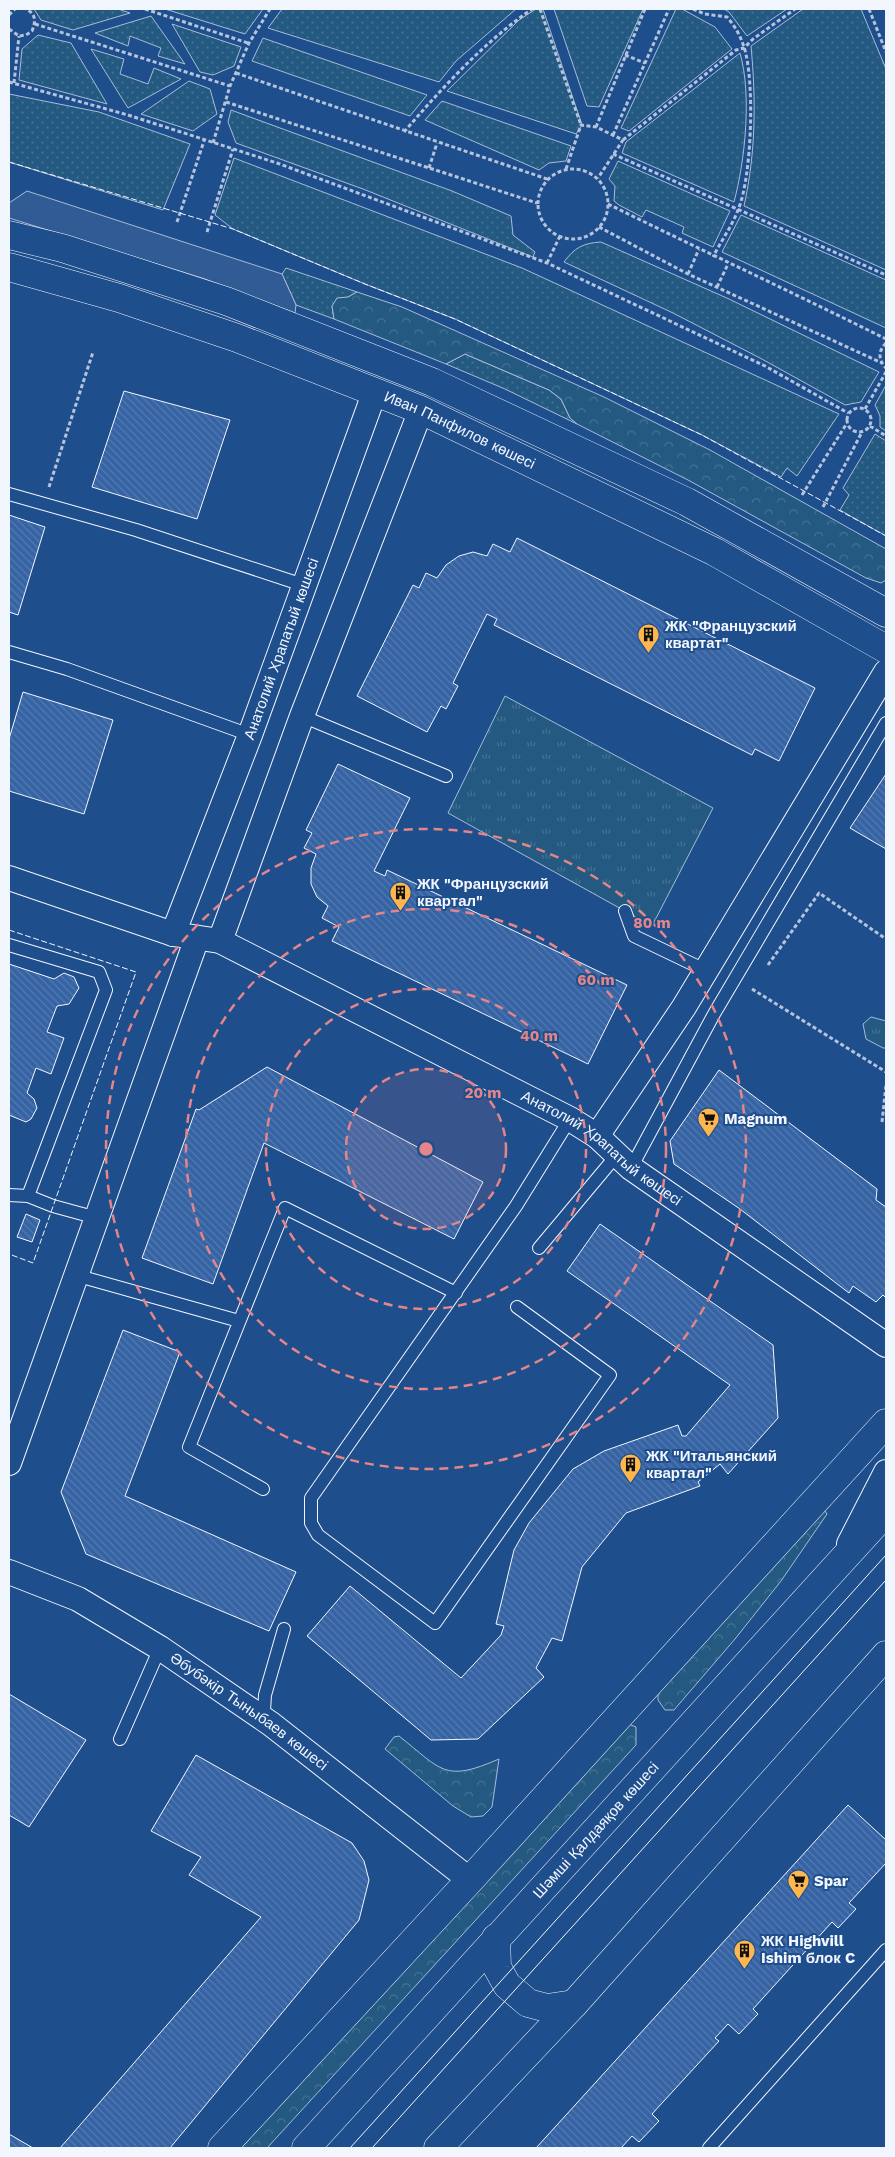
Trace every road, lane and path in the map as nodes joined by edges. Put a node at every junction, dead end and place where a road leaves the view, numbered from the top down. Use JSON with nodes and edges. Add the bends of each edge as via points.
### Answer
{"nodes":[{"id":1,"x":15,"y":9,"type":"edge"},
{"id":2,"x":26,"y":9,"type":"edge"},
{"id":3,"x":145,"y":9,"type":"edge"},
{"id":4,"x":270,"y":9,"type":"edge"},
{"id":5,"x":532,"y":9,"type":"edge"},
{"id":6,"x":540,"y":9,"type":"edge"},
{"id":7,"x":645,"y":9,"type":"edge"},
{"id":8,"x":669,"y":9,"type":"edge"},
{"id":9,"x":693,"y":9,"type":"edge"},
{"id":10,"x":795,"y":9,"type":"edge"},
{"id":11,"x":868,"y":9,"type":"edge"},
{"id":12,"x":9,"y":14,"type":"edge"},
{"id":13,"x":35,"y":24,"type":"junction"},
{"id":14,"x":9,"y":29,"type":"edge"},
{"id":15,"x":19,"y":36,"type":"junction"},
{"id":16,"x":249,"y":43,"type":"junction"},
{"id":17,"x":744,"y":48,"type":"junction"},
{"id":18,"x":886,"y":52,"type":"edge"},
{"id":19,"x":625,"y":55,"type":"junction"},
{"id":20,"x":645,"y":63,"type":"junction"},
{"id":21,"x":236,"y":73,"type":"junction"},
{"id":22,"x":9,"y":82,"type":"edge"},
{"id":23,"x":14,"y":83,"type":"junction"},
{"id":24,"x":230,"y":86,"type":"junction"},
{"id":25,"x":226,"y":102,"type":"junction"},
{"id":26,"x":581,"y":125,"type":"junction"},
{"id":27,"x":596,"y":127,"type":"junction"},
{"id":28,"x":404,"y":132,"type":"junction"},
{"id":29,"x":613,"y":135,"type":"junction"},
{"id":30,"x":623,"y":140,"type":"junction"},
{"id":31,"x":204,"y":141,"type":"junction"},
{"id":32,"x":212,"y":143,"type":"junction"},
{"id":33,"x":437,"y":143,"type":"junction"},
{"id":34,"x":233,"y":150,"type":"junction"},
{"id":35,"x":613,"y":154,"type":"junction"},
{"id":36,"x":429,"y":168,"type":"junction"},
{"id":37,"x":566,"y":169,"type":"junction"},
{"id":38,"x":598,"y":178,"type":"junction"},
{"id":39,"x":547,"y":179,"type":"junction"},
{"id":40,"x":537,"y":203,"type":"junction"},
{"id":41,"x":608,"y":204,"type":"junction"},
{"id":42,"x":739,"y":209,"type":"junction"},
{"id":43,"x":177,"y":222,"type":"dead end"},
{"id":44,"x":599,"y":227,"type":"junction"},
{"id":45,"x":206,"y":232,"type":"dead end"},
{"id":46,"x":9,"y":235,"type":"edge"},
{"id":47,"x":560,"y":236,"type":"junction"},
{"id":48,"x":699,"y":249,"type":"junction"},
{"id":49,"x":713,"y":257,"type":"junction"},
{"id":50,"x":547,"y":263,"type":"junction"},
{"id":51,"x":728,"y":264,"type":"junction"},
{"id":52,"x":9,"y":267,"type":"edge"},
{"id":53,"x":688,"y":274,"type":"junction"},
{"id":54,"x":886,"y":275,"type":"edge"},
{"id":55,"x":717,"y":286,"type":"junction"},
{"id":56,"x":886,"y":339,"type":"edge"},
{"id":57,"x":886,"y":343,"type":"edge"},
{"id":58,"x":93,"y":352,"type":"dead end"},
{"id":59,"x":386,"y":363,"type":"junction"},
{"id":60,"x":882,"y":363,"type":"junction"},
{"id":61,"x":886,"y":368,"type":"edge"},
{"id":62,"x":886,"y":372,"type":"edge"},
{"id":63,"x":432,"y":382,"type":"junction"},
{"id":64,"x":375,"y":391,"type":"junction"},
{"id":65,"x":865,"y":408,"type":"junction"},
{"id":66,"x":421,"y":410,"type":"junction"},
{"id":67,"x":848,"y":413,"type":"junction"},
{"id":68,"x":847,"y":423,"type":"junction"},
{"id":69,"x":870,"y":426,"type":"junction"},
{"id":70,"x":862,"y":432,"type":"junction"},
{"id":71,"x":886,"y":436,"type":"edge"},
{"id":72,"x":9,"y":494,"type":"edge"},
{"id":73,"x":802,"y":495,"type":"dead end"},
{"id":74,"x":44,"y":502,"type":"junction"},
{"id":75,"x":822,"y":507,"type":"dead end"},
{"id":76,"x":304,"y":586,"type":"junction"},
{"id":77,"x":886,"y":613,"type":"edge"},
{"id":78,"x":886,"y":648,"type":"edge"},
{"id":79,"x":9,"y":652,"type":"edge"},
{"id":80,"x":886,"y":672,"type":"edge"},
{"id":81,"x":302,"y":716,"type":"junction"},
{"id":82,"x":886,"y":723,"type":"edge"},
{"id":83,"x":250,"y":735,"type":"junction"},
{"id":84,"x":446,"y":776,"type":"dead end"},
{"id":85,"x":9,"y":878,"type":"edge"},
{"id":86,"x":625,"y":911,"type":"dead end"},
{"id":87,"x":174,"y":934,"type":"junction"},
{"id":88,"x":208,"y":939,"type":"junction"},
{"id":89,"x":886,"y":939,"type":"edge"},
{"id":90,"x":9,"y":945,"type":"edge"},
{"id":91,"x":706,"y":971,"type":"junction"},
{"id":92,"x":763,"y":973,"type":"dead end"},
{"id":93,"x":752,"y":989,"type":"dead end"},
{"id":94,"x":886,"y":1072,"type":"edge"},
{"id":95,"x":886,"y":1085,"type":"edge"},
{"id":96,"x":570,"y":1119,"type":"junction"},
{"id":97,"x":882,"y":1122,"type":"dead end"},
{"id":98,"x":598,"y":1136,"type":"junction"},
{"id":99,"x":624,"y":1162,"type":"junction"},
{"id":100,"x":9,"y":1195,"type":"edge"},
{"id":101,"x":28,"y":1196,"type":"junction"},
{"id":102,"x":97,"y":1218,"type":"junction"},
{"id":103,"x":539,"y":1248,"type":"dead end"},
{"id":104,"x":75,"y":1275,"type":"junction"},
{"id":105,"x":456,"y":1293,"type":"junction"},
{"id":106,"x":517,"y":1307,"type":"dead end"},
{"id":107,"x":240,"y":1321,"type":"junction"},
{"id":108,"x":886,"y":1345,"type":"edge"},
{"id":109,"x":886,"y":1423,"type":"edge"},
{"id":110,"x":9,"y":1463,"type":"edge"},
{"id":111,"x":886,"y":1472,"type":"edge"},
{"id":112,"x":263,"y":1489,"type":"dead end"},
{"id":113,"x":886,"y":1512,"type":"edge"},
{"id":114,"x":836,"y":1568,"type":"junction"},
{"id":115,"x":9,"y":1572,"type":"edge"},
{"id":116,"x":284,"y":1630,"type":"dead end"},
{"id":117,"x":160,"y":1648,"type":"junction"},
{"id":118,"x":885,"y":1660,"type":"edge"},
{"id":119,"x":271,"y":1724,"type":"junction"},
{"id":120,"x":120,"y":1740,"type":"dead end"},
{"id":121,"x":470,"y":1880,"type":"junction"},
{"id":122,"x":496,"y":1938,"type":"junction"},
{"id":123,"x":885,"y":1955,"type":"edge"},
{"id":124,"x":574,"y":2004,"type":"junction"},
{"id":125,"x":222,"y":2148,"type":"edge"},
{"id":126,"x":306,"y":2148,"type":"edge"},
{"id":127,"x":438,"y":2148,"type":"edge"},
{"id":128,"x":709,"y":2148,"type":"edge"}],
"edges":[{"from":1,"to":12,"type":"path"},
{"from":2,"to":13,"type":"path","via":[[32,13]]},
{"from":3,"to":16,"type":"path"},
{"from":4,"to":16,"type":"path"},
{"from":5,"to":28,"type":"path","via":[[511,23],[475,56]]},
{"from":6,"to":26,"type":"path"},
{"from":7,"to":19,"type":"path"},
{"from":8,"to":20,"type":"path"},
{"from":9,"to":17,"type":"path","via":[[727,17],[736,28]]},
{"from":10,"to":17,"type":"path"},
{"from":11,"to":18,"type":"path"},
{"from":13,"to":15,"type":"path","via":[[32,31]]},
{"from":13,"to":24,"type":"path"},
{"from":14,"to":15,"type":"path"},
{"from":15,"to":23,"type":"path"},
{"from":16,"to":21,"type":"path"},
{"from":17,"to":30,"type":"path","via":[[736,50]]},
{"from":17,"to":42,"type":"path","via":[[750,110],[747,166]]},
{"from":19,"to":20,"type":"path"},
{"from":19,"to":27,"type":"path"},
{"from":20,"to":29,"type":"path"},
{"from":21,"to":24,"type":"path"},
{"from":21,"to":28,"type":"path"},
{"from":22,"to":23,"type":"path"},
{"from":23,"to":31,"type":"path"},
{"from":24,"to":25,"type":"path"},
{"from":25,"to":32,"type":"path"},
{"from":25,"to":36,"type":"path"},
{"from":26,"to":27,"type":"path"},
{"from":26,"to":37,"type":"path"},
{"from":27,"to":29,"type":"path"},
{"from":28,"to":33,"type":"path"},
{"from":29,"to":30,"type":"path"},
{"from":30,"to":35,"type":"path"},
{"from":31,"to":32,"type":"path"},
{"from":31,"to":43,"type":"path"},
{"from":32,"to":34,"type":"path"},
{"from":33,"to":36,"type":"path"},
{"from":33,"to":39,"type":"path"},
{"from":34,"to":45,"type":"path"},
{"from":34,"to":50,"type":"path","via":[[277,163]]},
{"from":35,"to":38,"type":"path"},
{"from":35,"to":42,"type":"path"},
{"from":36,"to":40,"type":"path"},
{"from":37,"to":38,"type":"path","via":[[588,172]]},
{"from":37,"to":39,"type":"path"},
{"from":38,"to":41,"type":"path"},
{"from":39,"to":40,"type":"path"},
{"from":40,"to":47,"type":"path","via":[[546,226]]},
{"from":41,"to":44,"type":"path"},
{"from":41,"to":48,"type":"path"},
{"from":42,"to":49,"type":"path"},
{"from":42,"to":54,"type":"path"},
{"from":44,"to":47,"type":"path","via":[[578,239]]},
{"from":44,"to":53,"type":"path"},
{"from":46,"to":59,"type":"street","name":"Иван Панфилов көшесі","via":[[62,248],[226,301]]},
{"from":47,"to":50,"type":"path"},
{"from":48,"to":49,"type":"path"},
{"from":48,"to":53,"type":"path"},
{"from":49,"to":51,"type":"path"},
{"from":50,"to":67,"type":"path","via":[[765,366]]},
{"from":51,"to":55,"type":"path"},
{"from":51,"to":56,"type":"path","via":[[802,296]]},
{"from":52,"to":64,"type":"street","name":"Иван Панфилов көшесі","via":[[119,298],[237,338]]},
{"from":53,"to":55,"type":"path"},
{"from":55,"to":60,"type":"path"},
{"from":57,"to":60,"type":"path","via":[[880,350]]},
{"from":58,"to":74,"type":"path"},
{"from":59,"to":63,"type":"street","name":"Иван Панфилов көшесі"},
{"from":59,"to":64,"type":"street","name":"Анатолий Храпатый көшесі"},
{"from":60,"to":61,"type":"path"},
{"from":62,"to":65,"type":"path"},
{"from":63,"to":66,"type":"street"},
{"from":63,"to":77,"type":"street","name":"Иван Панфилов көшесі","via":[[687,502]]},
{"from":64,"to":66,"type":"street","name":"Иван Панфилов көшесі"},
{"from":64,"to":76,"type":"street","name":"Анатолий Храпатый көшесі"},
{"from":65,"to":67,"type":"path","via":[[855,407]]},
{"from":65,"to":69,"type":"path","via":[[871,416]]},
{"from":66,"to":78,"type":"street","name":"Иван Панфилов көшесі","via":[[715,552]]},
{"from":66,"to":81,"type":"street"},
{"from":67,"to":68,"type":"path"},
{"from":68,"to":70,"type":"path","via":[[853,431]]},
{"from":68,"to":73,"type":"path"},
{"from":69,"to":70,"type":"path"},
{"from":69,"to":71,"type":"path"},
{"from":70,"to":75,"type":"path"},
{"from":72,"to":74,"type":"lane"},
{"from":74,"to":76,"type":"lane"},
{"from":76,"to":83,"type":"street","name":"Анатолий Храпатый көшесі"},
{"from":79,"to":83,"type":"lane","via":[[67,669]]},
{"from":80,"to":91,"type":"street"},
{"from":81,"to":84,"type":"lane"},
{"from":81,"to":88,"type":"street"},
{"from":82,"to":99,"type":"lane"},
{"from":83,"to":87,"type":"street","name":"Анатолий Храпатый көшесі"},
{"from":85,"to":87,"type":"street","name":"Анатолий Храпатый көшесі"},
{"from":86,"to":91,"type":"lane","via":[[634,936]]},
{"from":87,"to":88,"type":"street","name":"Анатолий Храпатый көшесі"},
{"from":88,"to":96,"type":"street","name":"Анатолий Храпатый көшесі"},
{"from":88,"to":102,"type":"street"},
{"from":89,"to":92,"type":"path","via":[[819,893]]},
{"from":90,"to":101,"type":"lane","via":[[99,972],[106,990]]},
{"from":91,"to":98,"type":"street"},
{"from":93,"to":94,"type":"path"},
{"from":95,"to":97,"type":"path"},
{"from":96,"to":98,"type":"street","name":"Анатолий Храпатый көшесі"},
{"from":96,"to":105,"type":"lane","via":[[516,1206]]},
{"from":98,"to":99,"type":"street","name":"Анатолий Храпатый көшесі"},
{"from":99,"to":103,"type":"lane"},
{"from":99,"to":108,"type":"street","name":"Анатолий Храпатый көшесі"},
{"from":100,"to":101,"type":"lane"},
{"from":101,"to":102,"type":"lane"},
{"from":102,"to":104,"type":"street"},
{"from":104,"to":107,"type":"lane"},
{"from":104,"to":110,"type":"street"},
{"from":105,"to":106,"type":"lane","via":[[311,1498],[311,1522],[318,1535],[435,1623],[610,1374]]},
{"from":105,"to":107,"type":"lane","via":[[285,1208]]},
{"from":107,"to":112,"type":"lane","via":[[189,1448]]},
{"from":109,"to":121,"type":"street"},
{"from":111,"to":114,"type":"street"},
{"from":113,"to":114,"type":"street","name":"Шәмші Қалдаяқов көшесі"},
{"from":114,"to":122,"type":"street","name":"Шәмші Қалдаяқов көшесі"},
{"from":115,"to":117,"type":"street","name":"Әбубәкір Тыныбаев көшесі","via":[[78,1599]]},
{"from":116,"to":119,"type":"lane","via":[[265,1695],[264,1711]]},
{"from":117,"to":119,"type":"street","name":"Әбубәкір Тыныбаев көшесі"},
{"from":117,"to":120,"type":"lane"},
{"from":118,"to":124,"type":"street"},
{"from":119,"to":121,"type":"street","name":"Әбубәкір Тыныбаев көшесі"},
{"from":121,"to":125,"type":"street"},
{"from":122,"to":124,"type":"street","via":[[497,1966],[506,1985],[528,2003],[547,2008]]},
{"from":122,"to":126,"type":"street","name":"Шәмші Қалдаяқов көшесі"},
{"from":123,"to":128,"type":"lane"},
{"from":124,"to":127,"type":"street"}]}
